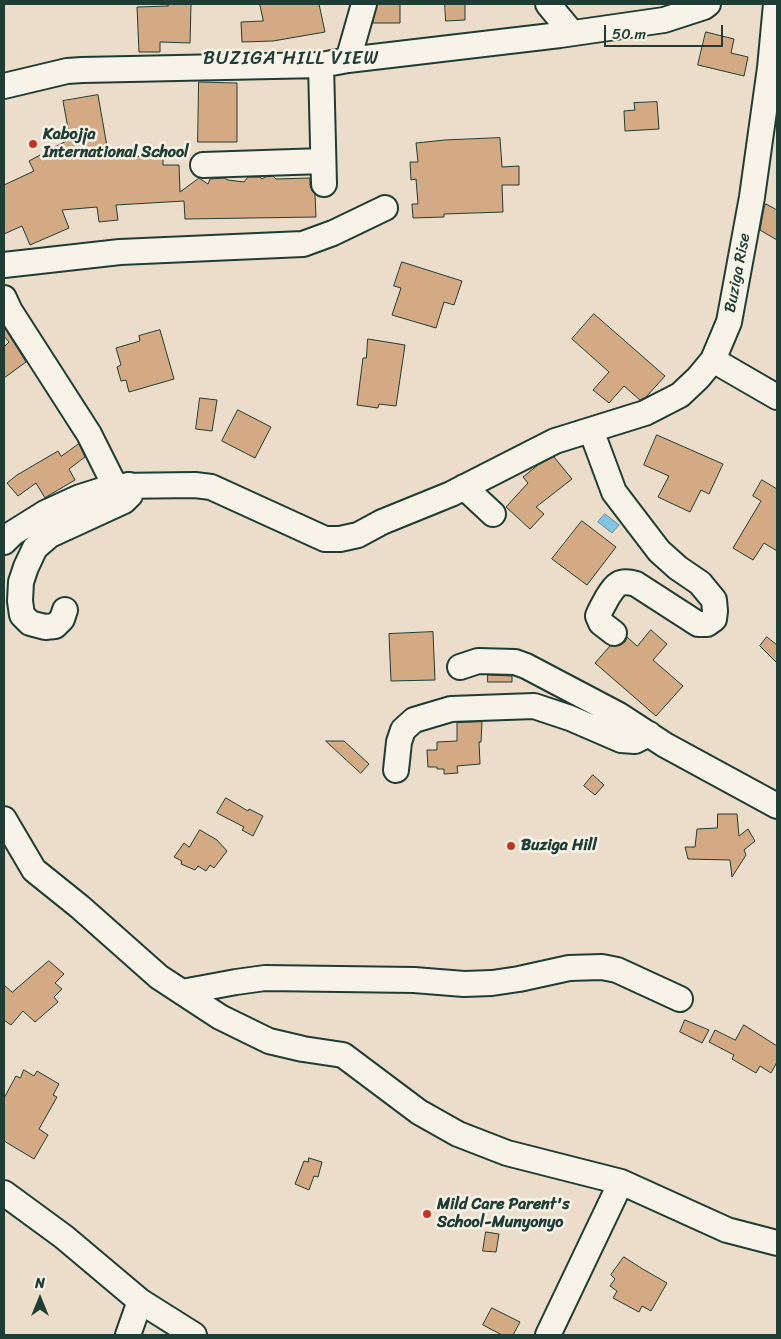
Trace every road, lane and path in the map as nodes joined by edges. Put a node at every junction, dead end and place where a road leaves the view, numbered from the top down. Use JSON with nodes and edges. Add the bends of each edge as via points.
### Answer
{"nodes":[{"id":1,"x":364,"y":4,"type":"edge"},
{"id":2,"x":548,"y":4,"type":"edge"},
{"id":3,"x":708,"y":4,"type":"edge"},
{"id":4,"x":776,"y":4,"type":"edge"},
{"id":5,"x":572,"y":33,"type":"junction"},
{"id":6,"x":348,"y":60,"type":"junction"},
{"id":7,"x":321,"y":65,"type":"junction"},
{"id":8,"x":4,"y":86,"type":"edge"},
{"id":9,"x":203,"y":165,"type":"dead end"},
{"id":10,"x":385,"y":208,"type":"dead end"},
{"id":11,"x":4,"y":265,"type":"edge"},
{"id":12,"x":4,"y":298,"type":"edge"},
{"id":13,"x":713,"y":360,"type":"junction"},
{"id":14,"x":777,"y":397,"type":"edge"},
{"id":15,"x":590,"y":430,"type":"junction"},
{"id":16,"x":122,"y":486,"type":"junction"},
{"id":17,"x":464,"y":487,"type":"junction"},
{"id":18,"x":493,"y":514,"type":"dead end"},
{"id":19,"x":4,"y":542,"type":"edge"},
{"id":20,"x":65,"y":610,"type":"dead end"},
{"id":21,"x":614,"y":632,"type":"dead end"},
{"id":22,"x":460,"y":667,"type":"dead end"},
{"id":23,"x":648,"y":734,"type":"junction"},
{"id":24,"x":396,"y":770,"type":"dead end"},
{"id":25,"x":777,"y":806,"type":"edge"},
{"id":26,"x":4,"y":820,"type":"edge"},
{"id":27,"x":182,"y":992,"type":"junction"},
{"id":28,"x":680,"y":999,"type":"dead end"},
{"id":29,"x":621,"y":1182,"type":"junction"},
{"id":30,"x":4,"y":1193,"type":"edge"},
{"id":31,"x":777,"y":1243,"type":"edge"},
{"id":32,"x":140,"y":1301,"type":"junction"},
{"id":33,"x":128,"y":1335,"type":"edge"},
{"id":34,"x":194,"y":1335,"type":"edge"},
{"id":35,"x":548,"y":1335,"type":"edge"}],
"edges":[{"from":1,"to":6,"type":"street"},
{"from":2,"to":5,"type":"street"},
{"from":3,"to":5,"type":"street","via":[[664,20]]},
{"from":4,"to":13,"type":"street","name":"Buziga Rise","via":[[752,197],[729,322]]},
{"from":5,"to":6,"type":"street"},
{"from":6,"to":7,"type":"street"},
{"from":7,"to":8,"type":"street","via":[[82,70]]},
{"from":7,"to":9,"type":"street","via":[[324,172]]},
{"from":10,"to":11,"type":"street","via":[[302,244],[120,252]]},
{"from":12,"to":16,"type":"street"},
{"from":13,"to":14,"type":"street"},
{"from":13,"to":15,"type":"street","name":"Buziga Rise","via":[[680,395],[645,413]]},
{"from":15,"to":17,"type":"street","name":"Buziga Rise","via":[[555,441]]},
{"from":15,"to":21,"type":"street","via":[[614,492],[659,551],[700,583],[714,600],[714,619],[707,624],[698,624],[636,584],[620,583],[613,588],[598,616],[601,623]]},
{"from":16,"to":17,"type":"street","name":"Buziga Rise","via":[[211,487],[325,539],[358,535]]},
{"from":16,"to":19,"type":"street","name":"Buziga Rise","via":[[80,498],[45,513]]},
{"from":16,"to":20,"type":"street","via":[[130,495],[124,501],[50,535],[35,548],[26,567],[21,582],[22,615],[30,623],[55,626]]},
{"from":17,"to":18,"type":"street"},
{"from":22,"to":23,"type":"street","via":[[478,661],[515,662],[619,715]]},
{"from":23,"to":24,"type":"street","via":[[635,741],[621,740],[534,706],[451,709],[414,720],[404,730],[399,742]]},
{"from":23,"to":25,"type":"street"},
{"from":26,"to":27,"type":"street","via":[[34,870],[159,977]]},
{"from":27,"to":28,"type":"street","via":[[265,978],[492,983],[569,968],[602,967],[617,970]]},
{"from":27,"to":29,"type":"street","via":[[220,1017],[269,1041],[342,1055],[419,1112],[458,1134],[507,1153]]},
{"from":29,"to":31,"type":"street","via":[[727,1230]]},
{"from":29,"to":35,"type":"street"},
{"from":30,"to":32,"type":"street","via":[[64,1237]]},
{"from":32,"to":33,"type":"street"},
{"from":32,"to":34,"type":"street"}]}
